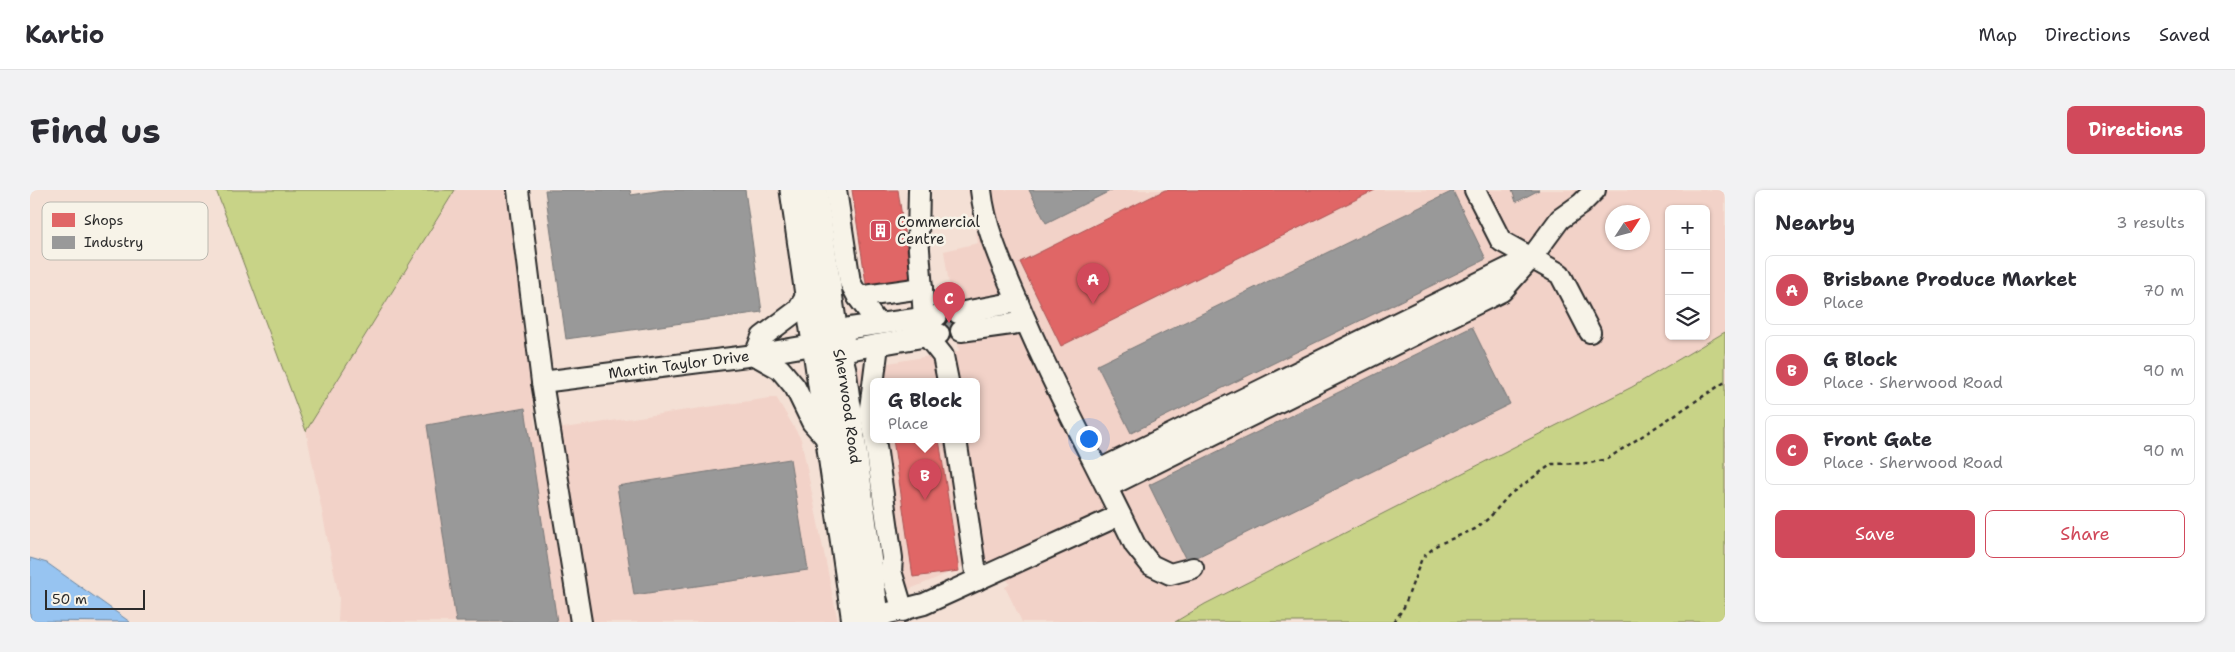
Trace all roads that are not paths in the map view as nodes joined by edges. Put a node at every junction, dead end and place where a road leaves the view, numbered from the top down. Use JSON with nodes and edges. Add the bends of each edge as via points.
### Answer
{"nodes":[{"id":1,"x":518,"y":190,"type":"edge"},
{"id":2,"x":793,"y":190,"type":"edge"},
{"id":3,"x":814,"y":190,"type":"edge"},
{"id":4,"x":836,"y":190,"type":"edge"},
{"id":5,"x":919,"y":190,"type":"edge"},
{"id":6,"x":981,"y":190,"type":"edge"},
{"id":7,"x":1475,"y":190,"type":"edge"},
{"id":8,"x":1595,"y":190,"type":"edge"},
{"id":9,"x":831,"y":228,"type":"junction"},
{"id":10,"x":1532,"y":257,"type":"junction"},
{"id":11,"x":922,"y":288,"type":"junction"},
{"id":12,"x":808,"y":293,"type":"junction"},
{"id":13,"x":858,"y":297,"type":"junction"},
{"id":14,"x":1018,"y":302,"type":"junction"},
{"id":15,"x":1026,"y":322,"type":"junction"},
{"id":16,"x":878,"y":324,"type":"junction"},
{"id":17,"x":932,"y":326,"type":"junction"},
{"id":18,"x":1590,"y":332,"type":"dead end"},
{"id":19,"x":825,"y":342,"type":"junction"},
{"id":20,"x":878,"y":345,"type":"junction"},
{"id":21,"x":755,"y":355,"type":"junction"},
{"id":22,"x":875,"y":378,"type":"edge"},
{"id":23,"x":947,"y":378,"type":"edge"},
{"id":24,"x":542,"y":382,"type":"junction"},
{"id":25,"x":828,"y":440,"type":"junction"},
{"id":26,"x":876,"y":443,"type":"edge"},
{"id":27,"x":957,"y":443,"type":"edge"},
{"id":28,"x":1103,"y":479,"type":"junction"},
{"id":29,"x":1120,"y":515,"type":"junction"},
{"id":30,"x":1193,"y":568,"type":"dead end"},
{"id":31,"x":985,"y":577,"type":"junction"},
{"id":32,"x":911,"y":613,"type":"edge"},
{"id":33,"x":870,"y":621,"type":"edge"},
{"id":34,"x":581,"y":622,"type":"edge"}],
"edges":[{"from":1,"to":24,"type":"street"},
{"from":2,"to":12,"type":"main road","name":"Sherwood Road"},
{"from":3,"to":9,"type":"main road","name":"Sherwood Road"},
{"from":4,"to":9,"type":"street"},
{"from":5,"to":11,"type":"street"},
{"from":6,"to":14,"type":"street","via":[[992,238]]},
{"from":7,"to":10,"type":"street","via":[[1501,241]]},
{"from":8,"to":10,"type":"street","via":[[1560,219]]},
{"from":9,"to":13,"type":"street"},
{"from":9,"to":19,"type":"main road","name":"Sherwood Road"},
{"from":10,"to":18,"type":"street","via":[[1560,274]]},
{"from":10,"to":28,"type":"street","via":[[1502,291]]},
{"from":11,"to":13,"type":"street"},
{"from":11,"to":17,"type":"street"},
{"from":12,"to":19,"type":"main road","name":"Sherwood Road"},
{"from":12,"to":21,"type":"street","via":[[798,310],[762,337]]},
{"from":13,"to":16,"type":"street"},
{"from":14,"to":15,"type":"street"},
{"from":14,"to":15,"type":"street","via":[[960,322]]},
{"from":15,"to":28,"type":"street"},
{"from":16,"to":17,"type":"street"},
{"from":16,"to":19,"type":"street","via":[[850,328]]},
{"from":17,"to":20,"type":"street"},
{"from":17,"to":23,"type":"street"},
{"from":19,"to":20,"type":"street","via":[[853,349]]},
{"from":19,"to":21,"type":"street","name":"Martin Taylor Drive"},
{"from":19,"to":25,"type":"main road","name":"Sherwood Road"},
{"from":19,"to":33,"type":"main road","name":"Sherwood Road","via":[[843,370]]},
{"from":20,"to":22,"type":"street"},
{"from":21,"to":24,"type":"street","name":"Martin Taylor Drive"},
{"from":21,"to":25,"type":"street","via":[[780,369],[795,387],[812,422]]},
{"from":24,"to":34,"type":"street"},
{"from":25,"to":33,"type":"main road","name":"Sherwood Road"},
{"from":26,"to":32,"type":"street","via":[[892,558],[891,571]]},
{"from":27,"to":31,"type":"street"},
{"from":28,"to":29,"type":"street"},
{"from":29,"to":30,"type":"street","via":[[1135,545],[1151,565],[1170,574]]},
{"from":29,"to":31,"type":"street"},
{"from":31,"to":32,"type":"street"},
{"from":32,"to":33,"type":"street"}]}
